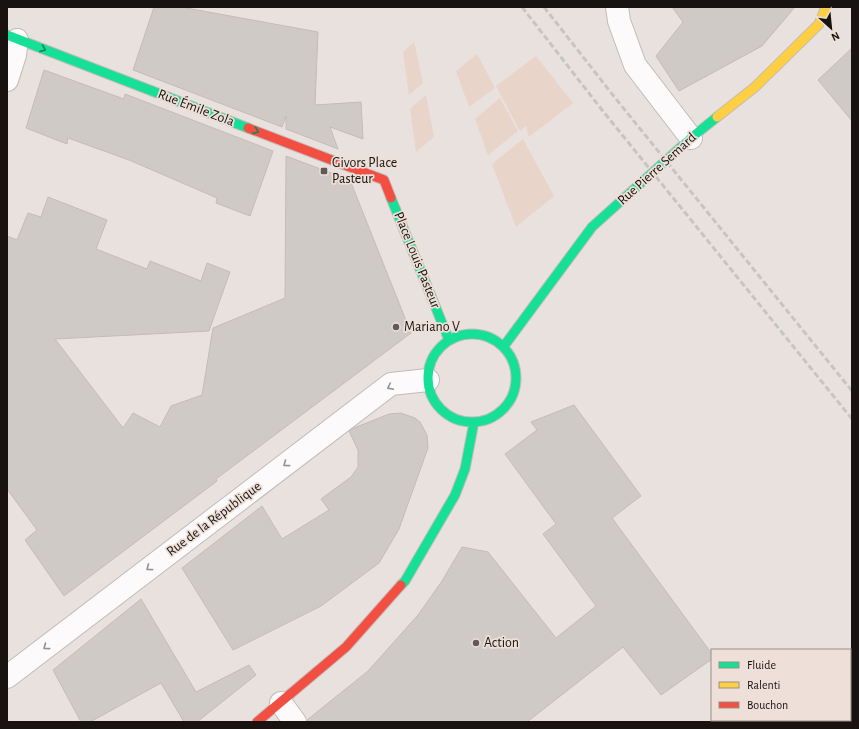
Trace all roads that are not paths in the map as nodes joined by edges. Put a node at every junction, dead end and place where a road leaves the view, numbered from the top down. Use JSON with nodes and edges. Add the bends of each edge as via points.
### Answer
{"nodes":[{"id":1,"x":617,"y":7,"type":"edge"},
{"id":2,"x":826,"y":7,"type":"edge"},
{"id":3,"x":12,"y":37,"type":"edge"},
{"id":4,"x":7,"y":80,"type":"edge"},
{"id":5,"x":691,"y":138,"type":"junction"},
{"id":6,"x":384,"y":180,"type":"joint"},
{"id":7,"x":449,"y":340,"type":"junction"},
{"id":8,"x":504,"y":346,"type":"junction"},
{"id":9,"x":428,"y":380,"type":"junction"},
{"id":10,"x":474,"y":422,"type":"junction"},
{"id":11,"x":7,"y":677,"type":"edge"},
{"id":12,"x":281,"y":703,"type":"junction"},
{"id":13,"x":258,"y":722,"type":"edge"},
{"id":14,"x":295,"y":722,"type":"edge"}],
"edges":[{"from":1,"to":5,"type":"street","via":[[619,21],[635,65]]},
{"from":2,"to":5,"type":"main road","name":"Rue Pierre Semard","via":[[819,24],[755,87]]},
{"from":3,"to":4,"type":"street","via":[[15,55]]},
{"from":3,"to":6,"type":"main road","name":"Rue Émile Zola","one_way":true},
{"from":5,"to":8,"type":"main road","name":"Rue Pierre Semard","via":[[592,227]]},
{"from":6,"to":7,"type":"main road","name":"Place Louis Pasteur"},
{"from":7,"to":8,"type":"main road","via":[[464,334],[479,334]]},
{"from":7,"to":9,"type":"main road","via":[[437,350],[430,365]]},
{"from":8,"to":10,"type":"main road","via":[[514,363],[514,394],[506,407],[494,417]]},
{"from":9,"to":10,"type":"main road","via":[[434,401],[444,412],[462,421]]},
{"from":9,"to":11,"type":"street","name":"Rue de la République","one_way":true,"via":[[391,384]]},
{"from":10,"to":12,"type":"main road","via":[[466,469],[405,581],[346,647]]},
{"from":12,"to":13,"type":"main road"},
{"from":12,"to":14,"type":"street"}]}
